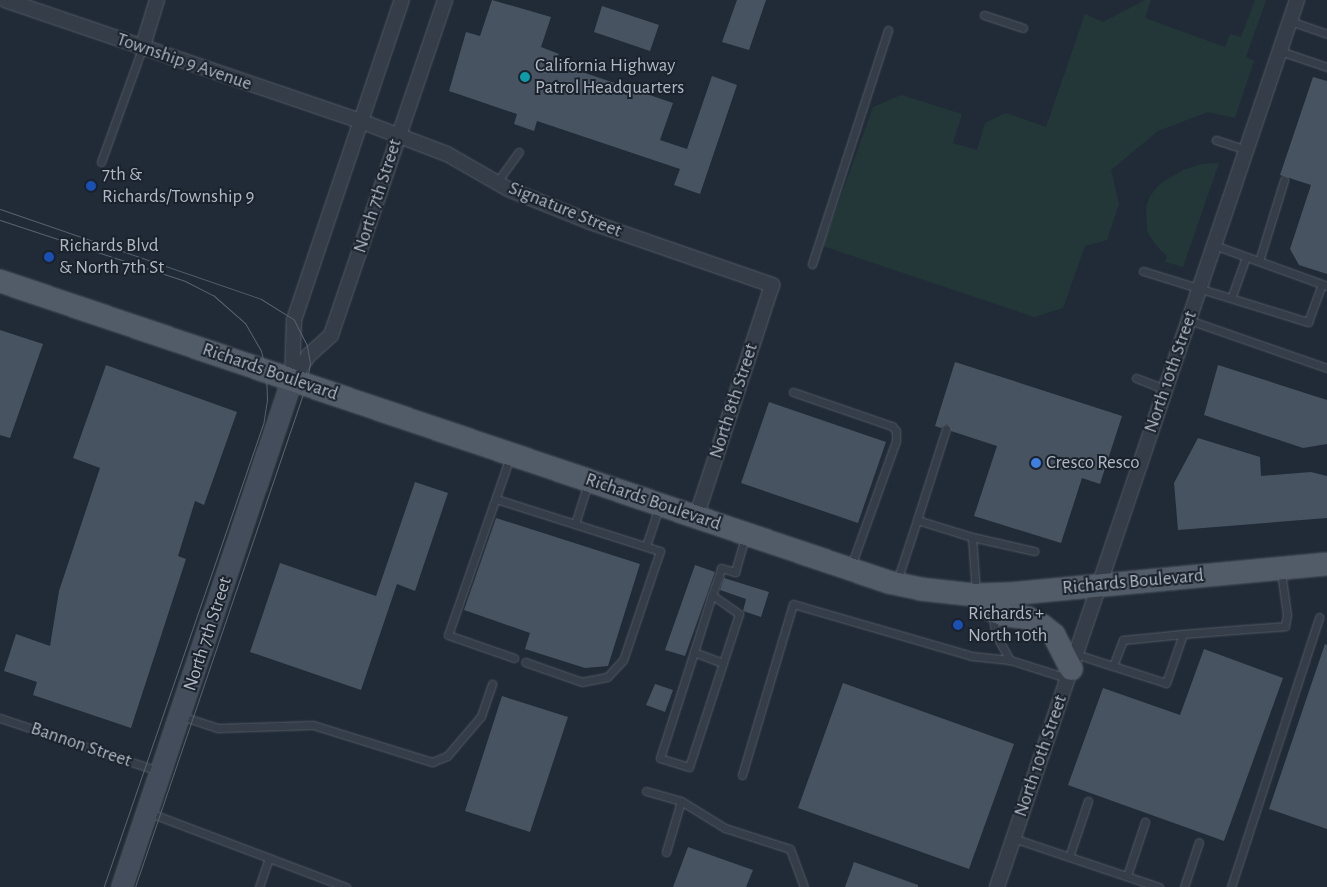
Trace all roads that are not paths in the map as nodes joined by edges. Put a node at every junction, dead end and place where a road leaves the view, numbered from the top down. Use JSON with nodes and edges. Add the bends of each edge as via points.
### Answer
{"nodes":[{"id":1,"x":5,"y":0,"type":"edge"},
{"id":2,"x":157,"y":0,"type":"edge"},
{"id":3,"x":402,"y":0,"type":"edge"},
{"id":4,"x":445,"y":0,"type":"edge"},
{"id":5,"x":1297,"y":0,"type":"edge"},
{"id":6,"x":984,"y":15,"type":"dead end"},
{"id":7,"x":1290,"y":21,"type":"junction"},
{"id":8,"x":1023,"y":28,"type":"dead end"},
{"id":9,"x":888,"y":30,"type":"dead end"},
{"id":10,"x":1327,"y":34,"type":"edge"},
{"id":11,"x":142,"y":49,"type":"junction"},
{"id":12,"x":1280,"y":51,"type":"junction"},
{"id":13,"x":1327,"y":66,"type":"edge"},
{"id":14,"x":363,"y":122,"type":"junction"},
{"id":15,"x":398,"y":135,"type":"junction"},
{"id":16,"x":1216,"y":140,"type":"dead end"},
{"id":17,"x":1246,"y":150,"type":"junction"},
{"id":18,"x":519,"y":152,"type":"dead end"},
{"id":19,"x":101,"y":162,"type":"dead end"},
{"id":20,"x":1284,"y":180,"type":"dead end"},
{"id":21,"x":496,"y":182,"type":"junction"},
{"id":22,"x":1214,"y":245,"type":"junction"},
{"id":23,"x":1246,"y":256,"type":"junction"},
{"id":24,"x":1259,"y":261,"type":"junction"},
{"id":25,"x":812,"y":264,"type":"dead end"},
{"id":26,"x":1143,"y":271,"type":"dead end"},
{"id":27,"x":0,"y":281,"type":"edge"},
{"id":28,"x":772,"y":285,"type":"joint"},
{"id":29,"x":1324,"y":285,"type":"edge"},
{"id":30,"x":1200,"y":286,"type":"junction"},
{"id":31,"x":1232,"y":296,"type":"junction"},
{"id":32,"x":1188,"y":320,"type":"junction"},
{"id":33,"x":1327,"y":368,"type":"edge"},
{"id":34,"x":1136,"y":378,"type":"dead end"},
{"id":35,"x":292,"y":380,"type":"junction"},
{"id":36,"x":1165,"y":389,"type":"junction"},
{"id":37,"x":793,"y":392,"type":"dead end"},
{"id":38,"x":946,"y":430,"type":"dead end"},
{"id":39,"x":511,"y":454,"type":"junction"},
{"id":40,"x":589,"y":480,"type":"junction"},
{"id":41,"x":496,"y":499,"type":"junction"},
{"id":42,"x":660,"y":505,"type":"junction"},
{"id":43,"x":696,"y":516,"type":"junction"},
{"id":44,"x":917,"y":520,"type":"junction"},
{"id":45,"x":575,"y":524,"type":"junction"},
{"id":46,"x":746,"y":534,"type":"junction"},
{"id":47,"x":972,"y":537,"type":"junction"},
{"id":48,"x":646,"y":546,"type":"junction"},
{"id":49,"x":1034,"y":551,"type":"dead end"},
{"id":50,"x":1327,"y":564,"type":"edge"},
{"id":51,"x":1280,"y":568,"type":"junction"},
{"id":52,"x":850,"y":569,"type":"junction"},
{"id":53,"x":896,"y":584,"type":"junction"},
{"id":54,"x":1099,"y":585,"type":"junction"},
{"id":55,"x":712,"y":595,"type":"junction"},
{"id":56,"x":983,"y":602,"type":"junction"},
{"id":57,"x":1319,"y":617,"type":"dead end"},
{"id":58,"x":1183,"y":634,"type":"junction"},
{"id":59,"x":694,"y":652,"type":"junction"},
{"id":60,"x":514,"y":658,"type":"dead end"},
{"id":61,"x":1010,"y":660,"type":"junction"},
{"id":62,"x":525,"y":662,"type":"dead end"},
{"id":63,"x":723,"y":663,"type":"junction"},
{"id":64,"x":1113,"y":666,"type":"junction"},
{"id":65,"x":1071,"y":667,"type":"junction"},
{"id":66,"x":492,"y":684,"type":"dead end"},
{"id":67,"x":180,"y":716,"type":"junction"},
{"id":68,"x":0,"y":718,"type":"edge"},
{"id":69,"x":161,"y":772,"type":"junction"},
{"id":70,"x":742,"y":775,"type":"dead end"},
{"id":71,"x":646,"y":790,"type":"dead end"},
{"id":72,"x":681,"y":801,"type":"junction"},
{"id":73,"x":1088,"y":801,"type":"dead end"},
{"id":74,"x":148,"y":812,"type":"junction"},
{"id":75,"x":1145,"y":822,"type":"dead end"},
{"id":76,"x":1013,"y":838,"type":"junction"},
{"id":77,"x":1199,"y":842,"type":"dead end"},
{"id":78,"x":666,"y":852,"type":"dead end"},
{"id":79,"x":1069,"y":857,"type":"junction"},
{"id":80,"x":269,"y":858,"type":"junction"},
{"id":81,"x":1127,"y":876,"type":"junction"},
{"id":82,"x":122,"y":887,"type":"edge"},
{"id":83,"x":259,"y":887,"type":"edge"},
{"id":84,"x":346,"y":887,"type":"edge"},
{"id":85,"x":804,"y":887,"type":"edge"},
{"id":86,"x":997,"y":887,"type":"edge"},
{"id":87,"x":1160,"y":887,"type":"edge"},
{"id":88,"x":1184,"y":887,"type":"edge"},
{"id":89,"x":1231,"y":887,"type":"edge"}],
"edges":[{"from":1,"to":11,"type":"street","name":"Township 9 Avenue"},
{"from":2,"to":11,"type":"street"},
{"from":3,"to":14,"type":"street","name":"North 7th Street"},
{"from":4,"to":15,"type":"street","name":"North 7th Street"},
{"from":5,"to":7,"type":"street","name":"North 10th Street"},
{"from":6,"to":8,"type":"lane"},
{"from":7,"to":10,"type":"lane"},
{"from":7,"to":12,"type":"street","name":"North 10th Street"},
{"from":9,"to":25,"type":"lane"},
{"from":11,"to":14,"type":"street","name":"Township 9 Avenue"},
{"from":11,"to":19,"type":"lane"},
{"from":12,"to":13,"type":"lane"},
{"from":12,"to":17,"type":"street","name":"North 10th Street"},
{"from":14,"to":15,"type":"street","name":"Signature Street"},
{"from":14,"to":35,"type":"street","name":"North 7th Street","via":[[294,320]]},
{"from":15,"to":21,"type":"street","name":"Signature Street","via":[[446,154]]},
{"from":15,"to":35,"type":"street","name":"North 7th Street","via":[[331,335],[309,355]]},
{"from":16,"to":17,"type":"lane"},
{"from":17,"to":22,"type":"street","name":"North 10th Street"},
{"from":18,"to":21,"type":"lane"},
{"from":20,"to":24,"type":"lane"},
{"from":21,"to":28,"type":"street","name":"Signature Street","via":[[590,222]]},
{"from":22,"to":23,"type":"lane"},
{"from":22,"to":30,"type":"street","name":"North 10th Street"},
{"from":23,"to":24,"type":"lane"},
{"from":23,"to":31,"type":"lane"},
{"from":24,"to":29,"type":"lane"},
{"from":26,"to":30,"type":"lane"},
{"from":27,"to":35,"type":"main road","name":"Richards Boulevard"},
{"from":28,"to":43,"type":"street","name":"North 8th Street"},
{"from":29,"to":31,"type":"lane","via":[[1308,322]]},
{"from":30,"to":31,"type":"lane"},
{"from":30,"to":32,"type":"street","name":"North 10th Street"},
{"from":32,"to":33,"type":"lane"},
{"from":32,"to":36,"type":"street","name":"North 10th Street"},
{"from":34,"to":36,"type":"lane"},
{"from":35,"to":39,"type":"main road","name":"Richards Boulevard"},
{"from":35,"to":67,"type":"main road","name":"North 7th Street"},
{"from":36,"to":54,"type":"street","name":"North 10th Street"},
{"from":37,"to":52,"type":"lane","via":[[892,426],[896,432],[896,441]]},
{"from":38,"to":44,"type":"lane"},
{"from":39,"to":40,"type":"main road","name":"Richards Boulevard"},
{"from":39,"to":41,"type":"lane"},
{"from":40,"to":42,"type":"main road","name":"Richards Boulevard"},
{"from":40,"to":45,"type":"lane"},
{"from":41,"to":45,"type":"lane"},
{"from":41,"to":60,"type":"lane","via":[[448,635]]},
{"from":42,"to":43,"type":"main road","name":"Richards Boulevard"},
{"from":42,"to":48,"type":"lane"},
{"from":43,"to":46,"type":"main road","name":"Richards Boulevard"},
{"from":44,"to":47,"type":"lane"},
{"from":44,"to":53,"type":"lane"},
{"from":45,"to":48,"type":"lane"},
{"from":46,"to":52,"type":"main road","name":"Richards Boulevard"},
{"from":46,"to":55,"type":"lane","via":[[735,572],[721,568]]},
{"from":47,"to":49,"type":"lane"},
{"from":47,"to":56,"type":"lane"},
{"from":48,"to":62,"type":"lane","via":[[660,551],[623,660],[607,677],[582,682]]},
{"from":50,"to":51,"type":"main road","name":"Richards Boulevard"},
{"from":51,"to":54,"type":"main road","name":"Richards Boulevard"},
{"from":51,"to":58,"type":"lane","via":[[1287,615],[1285,626]]},
{"from":52,"to":53,"type":"main road","name":"Richards Boulevard"},
{"from":53,"to":56,"type":"main road","name":"Richards Boulevard"},
{"from":54,"to":56,"type":"main road","name":"Richards Boulevard"},
{"from":54,"to":65,"type":"street","name":"North 10th Street"},
{"from":55,"to":59,"type":"lane"},
{"from":55,"to":63,"type":"lane","via":[[739,614]]},
{"from":56,"to":61,"type":"lane"},
{"from":56,"to":65,"type":"main road","via":[[1005,615],[1028,618],[1044,626],[1054,636]]},
{"from":57,"to":89,"type":"lane"},
{"from":58,"to":64,"type":"lane","via":[[1123,640]]},
{"from":58,"to":64,"type":"lane","via":[[1166,683]]},
{"from":59,"to":63,"type":"lane"},
{"from":59,"to":63,"type":"lane","via":[[660,758],[689,767]]},
{"from":61,"to":65,"type":"lane"},
{"from":61,"to":70,"type":"lane","via":[[972,656],[793,604]]},
{"from":64,"to":65,"type":"lane"},
{"from":65,"to":76,"type":"street","name":"North 10th Street"},
{"from":66,"to":67,"type":"lane","via":[[481,716],[447,756],[432,762],[313,725],[218,728]]},
{"from":67,"to":69,"type":"main road","name":"North 7th Street"},
{"from":68,"to":69,"type":"lane","name":"Bannon Street"},
{"from":69,"to":74,"type":"main road","name":"North 7th Street"},
{"from":71,"to":72,"type":"lane"},
{"from":72,"to":78,"type":"lane"},
{"from":72,"to":85,"type":"lane","via":[[725,828],[790,849]]},
{"from":73,"to":79,"type":"lane"},
{"from":74,"to":80,"type":"lane"},
{"from":74,"to":82,"type":"main road","name":"North 7th Street"},
{"from":75,"to":81,"type":"lane"},
{"from":76,"to":79,"type":"lane"},
{"from":76,"to":86,"type":"street","name":"North 10th Street"},
{"from":77,"to":88,"type":"lane"},
{"from":79,"to":81,"type":"lane"},
{"from":80,"to":83,"type":"lane"},
{"from":80,"to":84,"type":"lane"},
{"from":81,"to":87,"type":"lane"}]}
